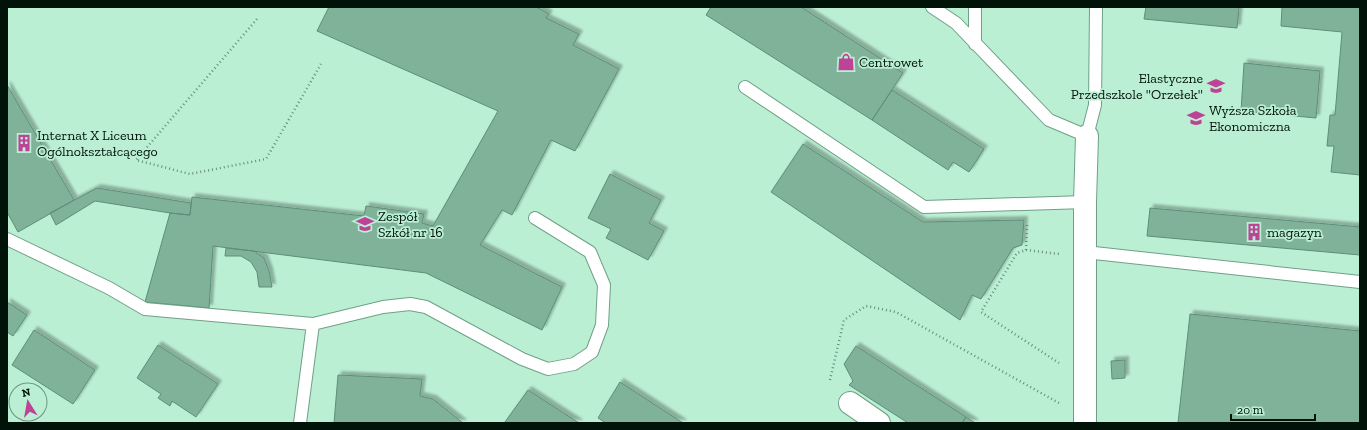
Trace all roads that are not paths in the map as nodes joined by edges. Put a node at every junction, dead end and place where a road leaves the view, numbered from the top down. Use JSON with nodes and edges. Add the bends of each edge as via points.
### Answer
{"nodes":[{"id":1,"x":932,"y":7,"type":"edge"},
{"id":2,"x":975,"y":7,"type":"edge"},
{"id":3,"x":1096,"y":7,"type":"edge"},
{"id":4,"x":975,"y":44,"type":"junction"},
{"id":5,"x":745,"y":87,"type":"dead end"},
{"id":6,"x":1088,"y":136,"type":"junction"},
{"id":7,"x":1085,"y":202,"type":"junction"},
{"id":8,"x":535,"y":218,"type":"dead end"},
{"id":9,"x":7,"y":239,"type":"edge"},
{"id":10,"x":1085,"y":252,"type":"junction"},
{"id":11,"x":1360,"y":282,"type":"edge"},
{"id":12,"x":313,"y":324,"type":"junction"},
{"id":13,"x":850,"y":403,"type":"dead end"},
{"id":14,"x":1085,"y":419,"type":"edge"},
{"id":15,"x":300,"y":423,"type":"edge"},
{"id":16,"x":879,"y":423,"type":"edge"}],
"edges":[{"from":1,"to":4,"type":"lane","via":[[956,23]]},
{"from":2,"to":4,"type":"lane"},
{"from":3,"to":6,"type":"lane","via":[[1095,105]]},
{"from":4,"to":6,"type":"lane","via":[[1049,120]]},
{"from":5,"to":7,"type":"lane","via":[[924,206]]},
{"from":6,"to":7,"type":"street"},
{"from":7,"to":10,"type":"street"},
{"from":8,"to":12,"type":"lane","via":[[590,252],[604,285],[602,324],[592,352],[574,364],[548,369],[522,359],[426,307],[410,304],[383,307]]},
{"from":9,"to":12,"type":"lane","via":[[109,288],[145,309]]},
{"from":10,"to":11,"type":"lane"},
{"from":10,"to":14,"type":"street"},
{"from":12,"to":15,"type":"lane"},
{"from":13,"to":16,"type":"street"}]}
